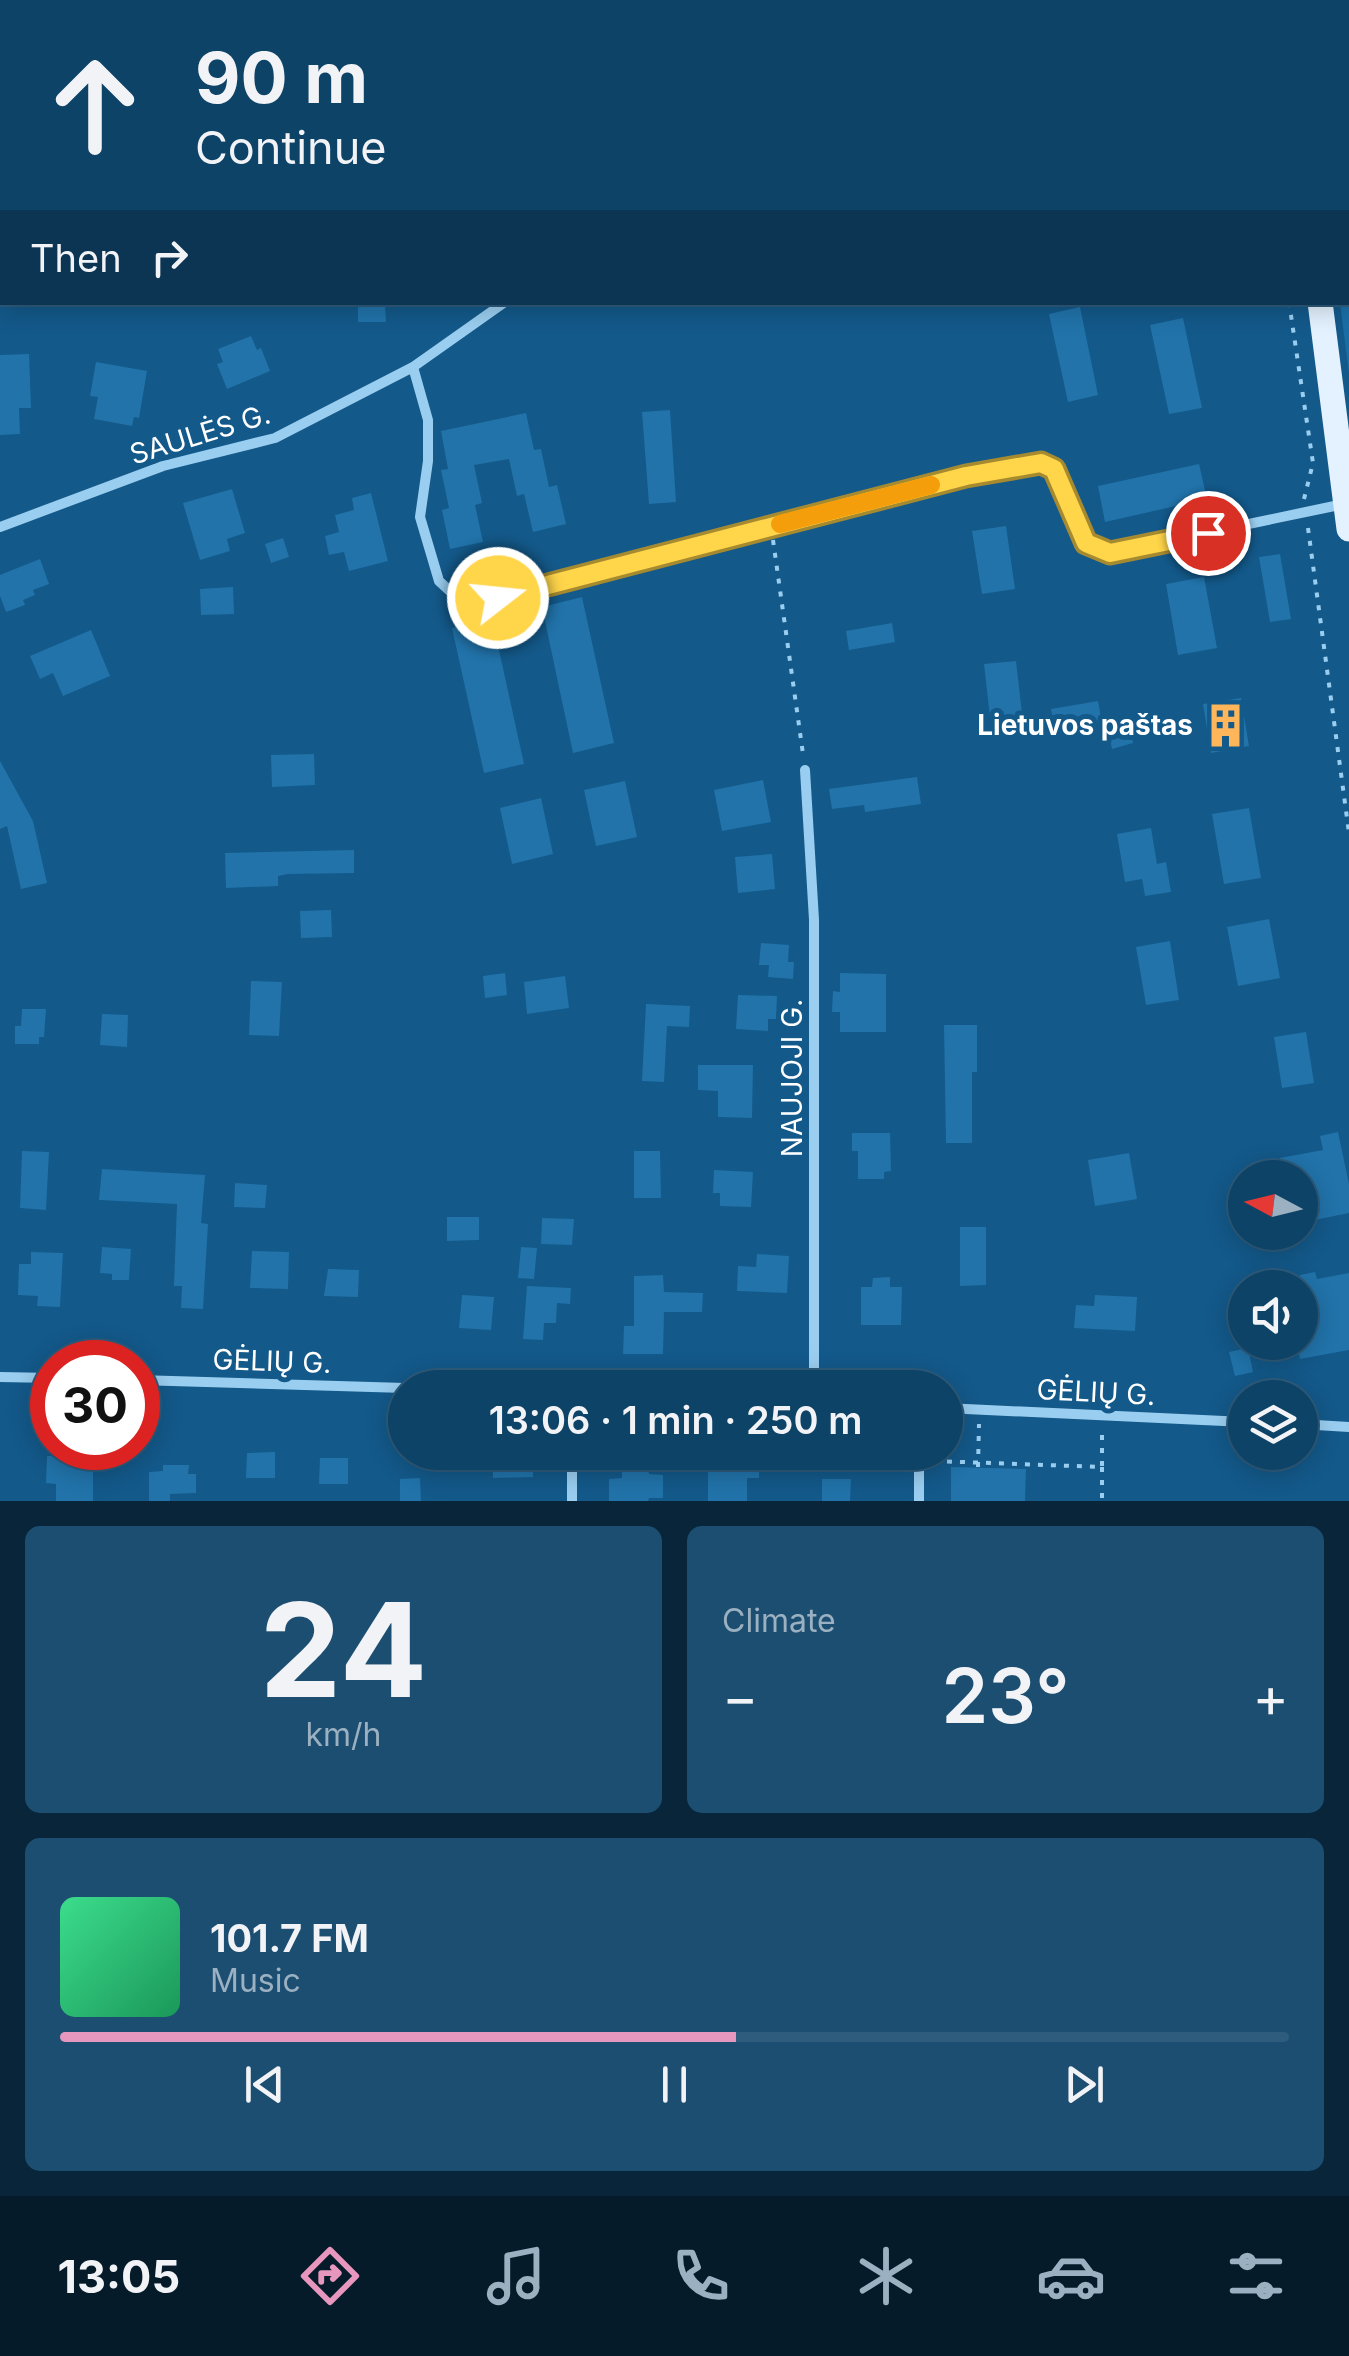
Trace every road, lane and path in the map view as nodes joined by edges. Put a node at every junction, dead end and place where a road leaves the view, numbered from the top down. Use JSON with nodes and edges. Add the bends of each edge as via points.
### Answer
{"nodes":[{"id":1,"x":501,"y":305,"type":"edge"},
{"id":2,"x":1288,"y":305,"type":"edge"},
{"id":3,"x":1320,"y":305,"type":"edge"},
{"id":4,"x":412,"y":367,"type":"junction"},
{"id":5,"x":1306,"y":512,"type":"junction"},
{"id":6,"x":1348,"y":516,"type":"edge"},
{"id":7,"x":771,"y":526,"type":"junction"},
{"id":8,"x":0,"y":527,"type":"edge"},
{"id":9,"x":806,"y":770,"type":"joint"},
{"id":10,"x":1349,"y":832,"type":"edge"},
{"id":11,"x":814,"y":1370,"type":"edge"},
{"id":12,"x":0,"y":1377,"type":"edge"},
{"id":13,"x":30,"y":1378,"type":"edge"},
{"id":14,"x":160,"y":1381,"type":"edge"},
{"id":15,"x":388,"y":1387,"type":"edge"},
{"id":16,"x":963,"y":1409,"type":"edge"},
{"id":17,"x":978,"y":1409,"type":"junction"},
{"id":18,"x":1102,"y":1415,"type":"junction"},
{"id":19,"x":1228,"y":1421,"type":"edge"},
{"id":20,"x":1318,"y":1425,"type":"edge"},
{"id":21,"x":1349,"y":1426,"type":"edge"},
{"id":22,"x":963,"y":1460,"type":"edge"},
{"id":23,"x":978,"y":1460,"type":"junction"},
{"id":24,"x":1102,"y":1467,"type":"junction"},
{"id":25,"x":978,"y":1468,"type":"dead end"},
{"id":26,"x":572,"y":1470,"type":"edge"},
{"id":27,"x":919,"y":1470,"type":"edge"},
{"id":28,"x":572,"y":1501,"type":"edge"},
{"id":29,"x":919,"y":1501,"type":"edge"},
{"id":30,"x":1102,"y":1501,"type":"edge"}],
"edges":[{"from":1,"to":4,"type":"street","name":"SAULĖS G."},
{"from":2,"to":5,"type":"path","via":[[1313,463]]},
{"from":3,"to":6,"type":"main road"},
{"from":4,"to":7,"type":"street","via":[[428,420],[420,517],[440,581],[453,594],[498,598]]},
{"from":4,"to":8,"type":"street","name":"SAULĖS G.","via":[[276,438],[163,466]]},
{"from":5,"to":6,"type":"street"},
{"from":5,"to":7,"type":"street","via":[[1110,553],[1086,543],[1054,469],[1041,463]]},
{"from":5,"to":10,"type":"path"},
{"from":7,"to":9,"type":"path"},
{"from":9,"to":11,"type":"street","name":"NAUJOJI G.","via":[[814,920]]},
{"from":12,"to":13,"type":"street"},
{"from":14,"to":15,"type":"street","name":"GĖLIŲ G."},
{"from":16,"to":17,"type":"street","name":"GĖLIŲ G."},
{"from":17,"to":18,"type":"street","name":"GĖLIŲ G."},
{"from":17,"to":23,"type":"path"},
{"from":18,"to":19,"type":"street","name":"GĖLIŲ G."},
{"from":18,"to":24,"type":"path"},
{"from":20,"to":21,"type":"street"},
{"from":22,"to":23,"type":"path"},
{"from":23,"to":24,"type":"path"},
{"from":23,"to":25,"type":"path"},
{"from":24,"to":30,"type":"path"},
{"from":26,"to":28,"type":"street"},
{"from":27,"to":29,"type":"street"}]}
